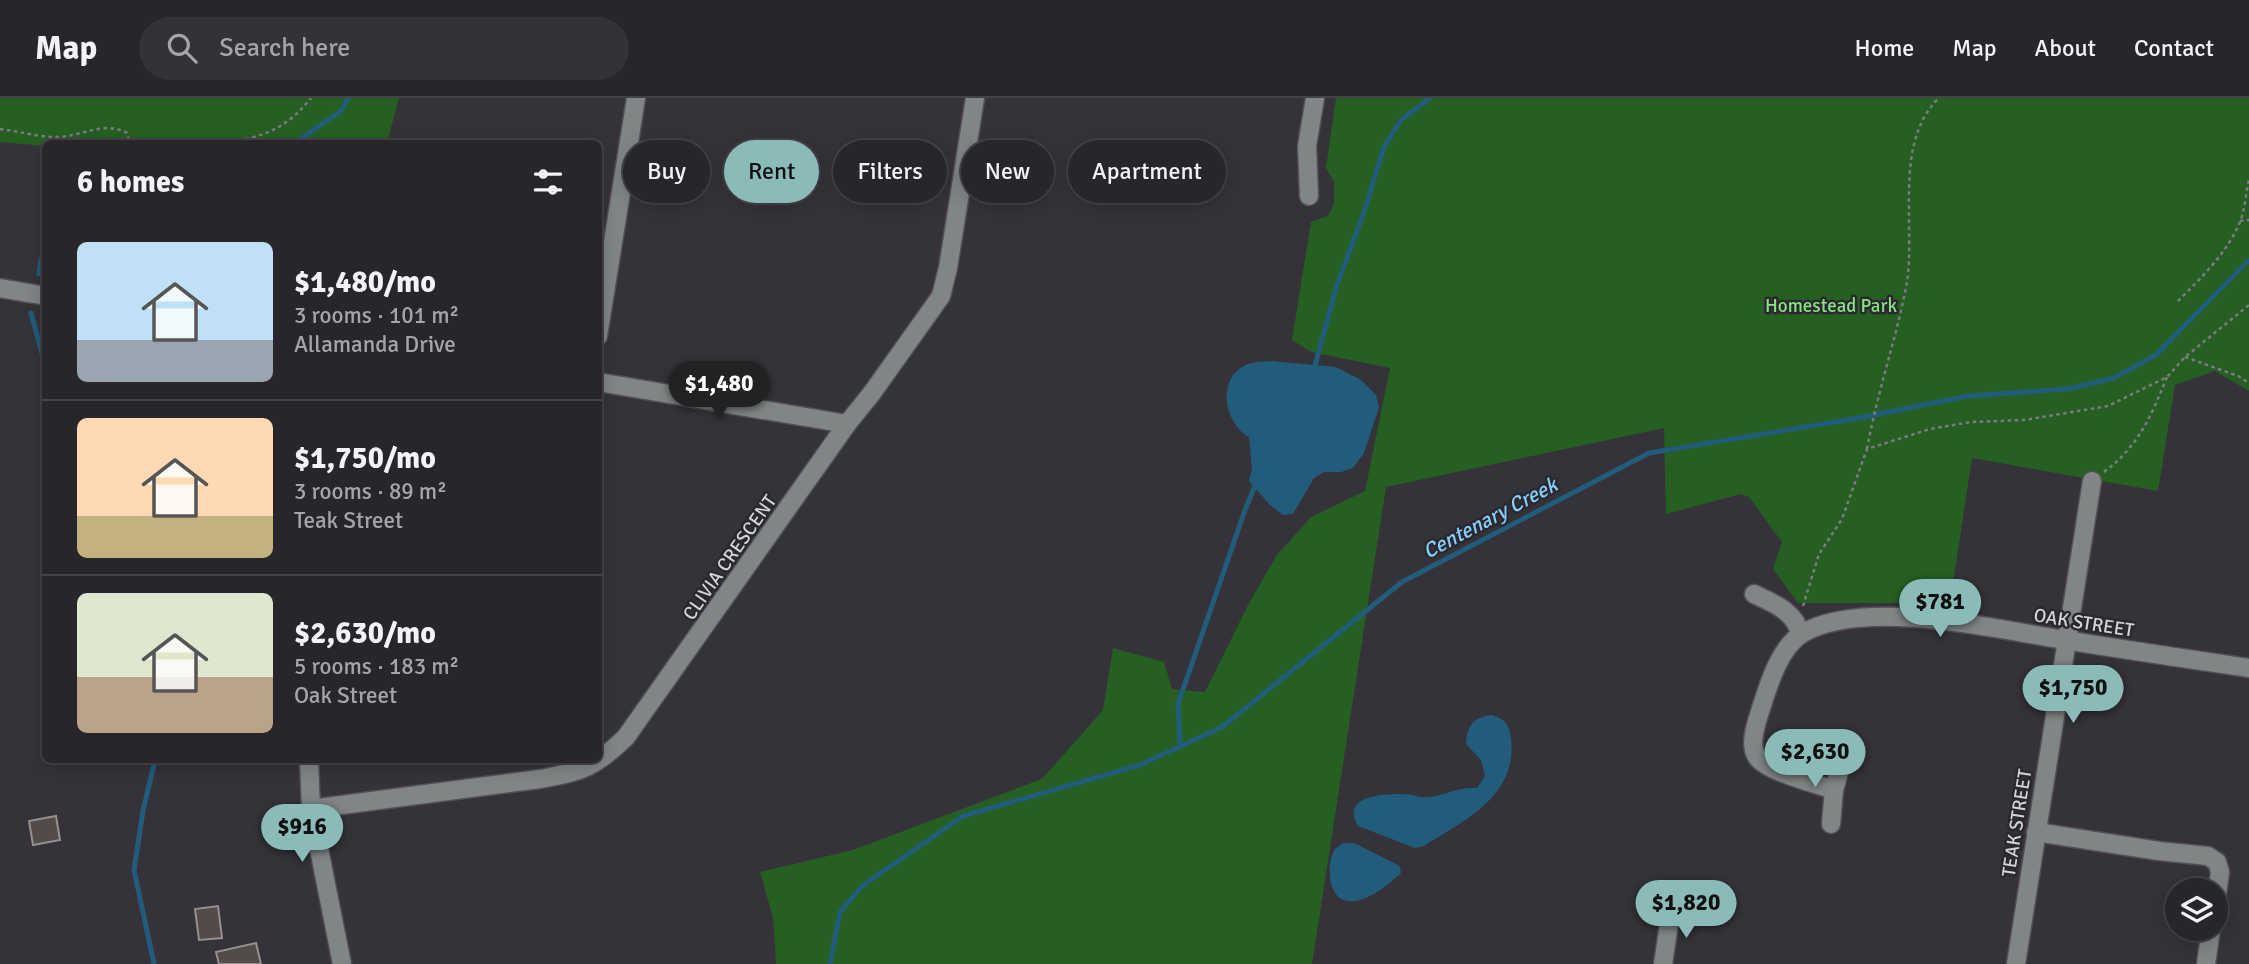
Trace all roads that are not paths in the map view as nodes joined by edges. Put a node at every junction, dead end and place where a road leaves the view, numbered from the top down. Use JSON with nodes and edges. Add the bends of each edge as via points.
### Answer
{"nodes":[{"id":1,"x":636,"y":98,"type":"edge"},
{"id":2,"x":975,"y":98,"type":"edge"},
{"id":3,"x":1315,"y":98,"type":"edge"},
{"id":4,"x":1309,"y":196,"type":"dead end"},
{"id":5,"x":0,"y":288,"type":"edge"},
{"id":6,"x":42,"y":295,"type":"edge"},
{"id":7,"x":602,"y":311,"type":"edge"},
{"id":8,"x":602,"y":383,"type":"edge"},
{"id":9,"x":847,"y":424,"type":"junction"},
{"id":10,"x":2092,"y":481,"type":"road end"},
{"id":11,"x":1754,"y":594,"type":"dead end"},
{"id":12,"x":1800,"y":630,"type":"junction"},
{"id":13,"x":2067,"y":640,"type":"junction"},
{"id":14,"x":2249,"y":668,"type":"edge"},
{"id":15,"x":602,"y":760,"type":"edge"},
{"id":16,"x":1842,"y":761,"type":"dead end"},
{"id":17,"x":309,"y":763,"type":"edge"},
{"id":18,"x":596,"y":763,"type":"edge"},
{"id":19,"x":1834,"y":790,"type":"junction"},
{"id":20,"x":311,"y":808,"type":"junction"},
{"id":21,"x":1831,"y":824,"type":"dead end"},
{"id":22,"x":2036,"y":832,"type":"junction"},
{"id":23,"x":2219,"y":878,"type":"edge"},
{"id":24,"x":1671,"y":911,"type":"dead end"},
{"id":25,"x":2209,"y":941,"type":"edge"},
{"id":26,"x":342,"y":964,"type":"edge"},
{"id":27,"x":1662,"y":964,"type":"edge"},
{"id":28,"x":2016,"y":964,"type":"edge"},
{"id":29,"x":2206,"y":964,"type":"edge"}],
"edges":[{"from":1,"to":7,"type":"street"},
{"from":2,"to":9,"type":"street","name":"CLIVIA CRESCENT","via":[[941,296]]},
{"from":3,"to":4,"type":"street","via":[[1307,146]]},
{"from":5,"to":6,"type":"street"},
{"from":8,"to":9,"type":"street"},
{"from":9,"to":15,"type":"street","name":"CLIVIA CRESCENT","via":[[626,737]]},
{"from":10,"to":13,"type":"street","name":"TEAK STREET"},
{"from":11,"to":12,"type":"street","via":[[1784,609]]},
{"from":12,"to":13,"type":"street","name":"OAK STREET","via":[[1867,618],[1927,618]]},
{"from":12,"to":19,"type":"street","via":[[1773,674],[1753,745],[1757,758],[1767,766]]},
{"from":13,"to":14,"type":"street","name":"OAK STREET"},
{"from":13,"to":22,"type":"street","name":"TEAK STREET"},
{"from":16,"to":19,"type":"street"},
{"from":17,"to":20,"type":"street"},
{"from":18,"to":20,"type":"street","name":"CLIVIA CRESCENT","via":[[540,779]]},
{"from":19,"to":21,"type":"street"},
{"from":20,"to":26,"type":"street"},
{"from":22,"to":23,"type":"street","via":[[2208,856],[2217,862]]},
{"from":22,"to":28,"type":"street","name":"TEAK STREET"},
{"from":24,"to":27,"type":"street"},
{"from":25,"to":29,"type":"street"}]}
